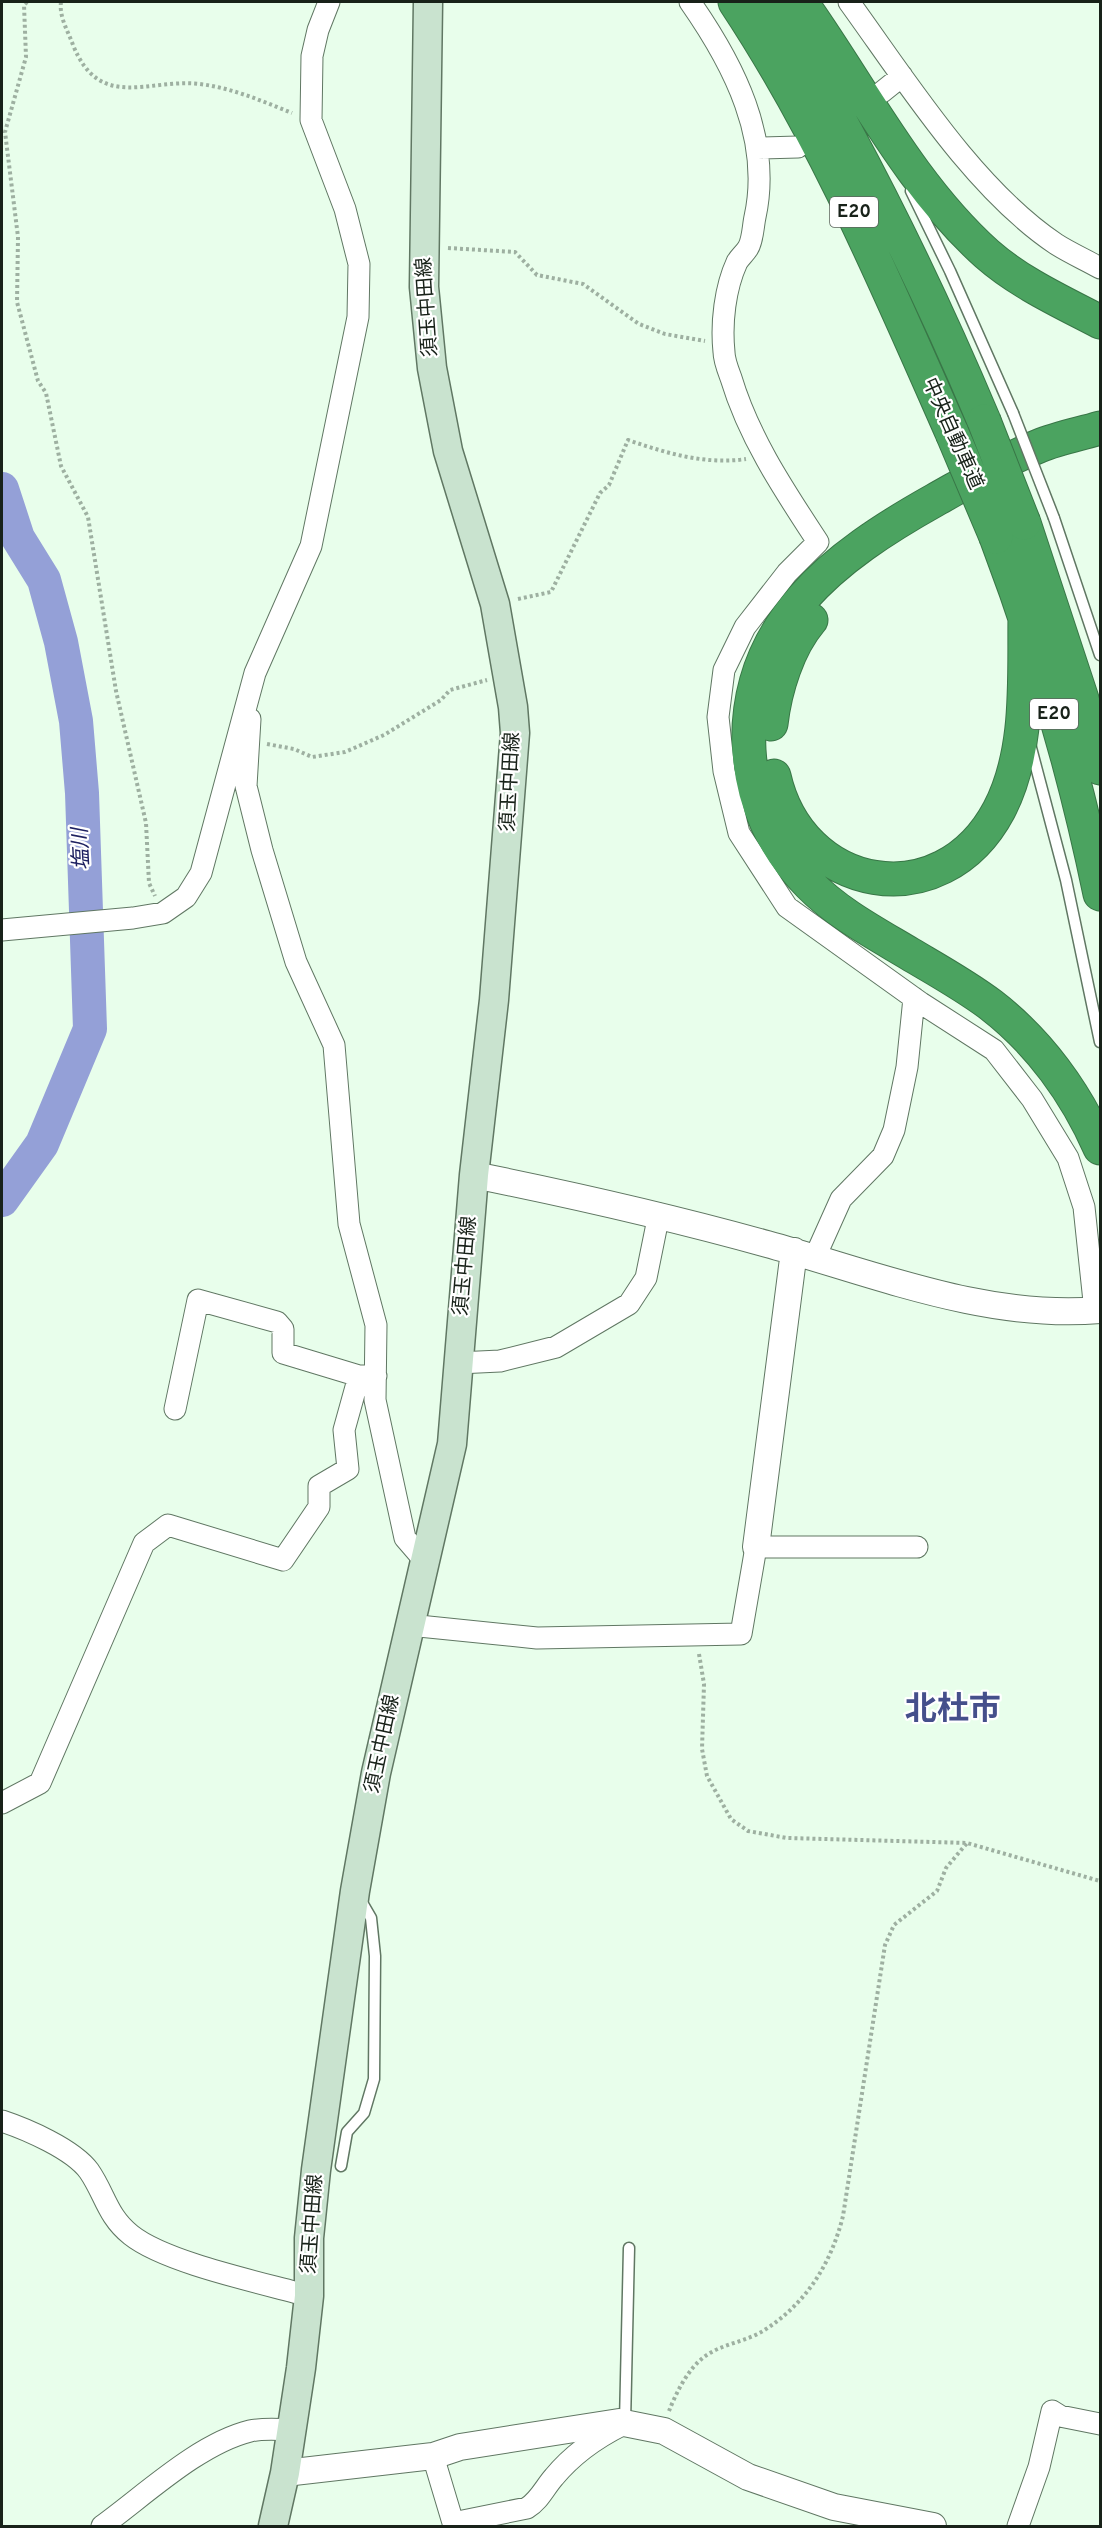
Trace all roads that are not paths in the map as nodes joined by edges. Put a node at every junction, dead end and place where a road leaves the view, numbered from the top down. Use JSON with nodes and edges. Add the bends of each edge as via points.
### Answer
{"nodes":[{"id":1,"x":329,"y":2,"type":"edge"},
{"id":2,"x":428,"y":2,"type":"edge"},
{"id":3,"x":690,"y":2,"type":"edge"},
{"id":4,"x":735,"y":2,"type":"edge"},
{"id":5,"x":772,"y":2,"type":"edge"},
{"id":6,"x":801,"y":2,"type":"edge"},
{"id":7,"x":849,"y":2,"type":"edge"},
{"id":8,"x":902,"y":76,"type":"junction"},
{"id":9,"x":874,"y":95,"type":"junction"},
{"id":10,"x":798,"y":147,"type":"dead end"},
{"id":11,"x":758,"y":148,"type":"junction"},
{"id":12,"x":1101,"y":268,"type":"edge"},
{"id":13,"x":1101,"y":322,"type":"edge"},
{"id":14,"x":998,"y":417,"type":"junction"},
{"id":15,"x":1101,"y":428,"type":"edge"},
{"id":16,"x":1101,"y":448,"type":"edge"},
{"id":17,"x":1025,"y":526,"type":"junction"},
{"id":18,"x":1025,"y":614,"type":"junction"},
{"id":19,"x":1101,"y":654,"type":"edge"},
{"id":20,"x":1022,"y":713,"type":"junction"},
{"id":21,"x":242,"y":715,"type":"junction"},
{"id":22,"x":1101,"y":768,"type":"edge"},
{"id":23,"x":1101,"y":894,"type":"edge"},
{"id":24,"x":2,"y":930,"type":"edge"},
{"id":25,"x":914,"y":998,"type":"junction"},
{"id":26,"x":1101,"y":1042,"type":"edge"},
{"id":27,"x":1101,"y":1148,"type":"edge"},
{"id":28,"x":474,"y":1174,"type":"junction"},
{"id":29,"x":659,"y":1214,"type":"junction"},
{"id":30,"x":805,"y":1254,"type":"junction"},
{"id":31,"x":1098,"y":1311,"type":"edge"},
{"id":32,"x":458,"y":1364,"type":"junction"},
{"id":33,"x":368,"y":1376,"type":"junction"},
{"id":34,"x":175,"y":1409,"type":"dead end"},
{"id":35,"x":756,"y":1547,"type":"junction"},
{"id":36,"x":917,"y":1547,"type":"dead end"},
{"id":37,"x":424,"y":1560,"type":"junction"},
{"id":38,"x":409,"y":1625,"type":"junction"},
{"id":39,"x":2,"y":1803,"type":"edge"},
{"id":40,"x":356,"y":1890,"type":"junction"},
{"id":41,"x":2,"y":2121,"type":"edge"},
{"id":42,"x":341,"y":2166,"type":"dead end"},
{"id":43,"x":629,"y":2248,"type":"dead end"},
{"id":44,"x":309,"y":2296,"type":"junction"},
{"id":45,"x":625,"y":2423,"type":"junction"},
{"id":46,"x":1101,"y":2424,"type":"edge"},
{"id":47,"x":292,"y":2430,"type":"junction"},
{"id":48,"x":433,"y":2456,"type":"junction"},
{"id":49,"x":285,"y":2473,"type":"junction"},
{"id":50,"x":453,"y":2525,"type":"edge"},
{"id":51,"x":102,"y":2526,"type":"edge"},
{"id":52,"x":273,"y":2526,"type":"edge"},
{"id":53,"x":933,"y":2526,"type":"edge"},
{"id":54,"x":1018,"y":2526,"type":"edge"}],
"edges":[{"from":1,"to":21,"type":"street","via":[[312,56],[311,120],[345,210],[359,264],[358,317],[311,546],[255,673]]},
{"from":2,"to":28,"type":"main road","name":"須玉中田線","via":[[424,287],[432,368],[448,451],[495,604],[515,733],[494,1000]]},
{"from":3,"to":11,"type":"street","via":[[706,24],[747,104]]},
{"from":4,"to":17,"type":"highway","name":"中央自動車道","number":"E20","bridge":true,"via":[[787,86],[857,219],[952,433]]},
{"from":5,"to":14,"type":"highway","name":"中央自動車道","number":"E20","via":[[814,70]]},
{"from":6,"to":9,"type":"highway"},
{"from":7,"to":8,"type":"street"},
{"from":8,"to":9,"type":"street"},
{"from":8,"to":12,"type":"street","via":[[996,193],[1056,244]]},
{"from":9,"to":13,"type":"highway","via":[[915,175],[988,255],[1022,279]]},
{"from":9,"to":14,"type":"lane","via":[[950,271]]},
{"from":10,"to":11,"type":"street"},
{"from":11,"to":25,"type":"street","via":[[759,200],[749,248],[738,260],[727,289],[723,353],[738,402],[764,456],[818,542],[787,573],[745,627],[724,670],[718,717],[724,771],[740,833],[788,907]]},
{"from":14,"to":17,"type":"highway","name":"中央自動車道","number":"E20","bridge":true},
{"from":15,"to":27,"type":"highway","via":[[1041,445],[988,469],[860,546],[818,580],[773,638],[760,666],[748,730],[753,784],[762,813],[772,837],[790,863],[837,908],[990,1005],[1019,1030],[1071,1092]]},
{"from":16,"to":20,"type":"highway","via":[[1047,464],[909,538],[869,564],[808,622],[792,651],[773,708],[770,758],[787,815],[817,852],[865,877],[911,878],[942,868],[966,852],[998,811],[1016,766]]},
{"from":17,"to":18,"type":"highway","name":"中央自動車道","number":"E20"},
{"from":17,"to":19,"type":"lane"},
{"from":17,"to":22,"type":"highway","name":"中央自動車道","number":"E20"},
{"from":18,"to":20,"type":"highway"},
{"from":18,"to":23,"type":"highway","name":"中央自動車道","number":"E20"},
{"from":20,"to":26,"type":"lane","via":[[1066,880]]},
{"from":21,"to":24,"type":"street","via":[[201,873],[186,897],[163,913]]},
{"from":21,"to":33,"type":"street","via":[[252,720],[246,786],[262,850],[296,962],[334,1045],[349,1224],[376,1324]]},
{"from":25,"to":30,"type":"street","via":[[907,1067],[894,1130],[884,1156],[842,1199]]},
{"from":25,"to":31,"type":"street","via":[[994,1050],[1032,1099],[1068,1158],[1084,1207]]},
{"from":28,"to":29,"type":"street"},
{"from":28,"to":32,"type":"main road","name":"須玉中田線"},
{"from":29,"to":30,"type":"street"},
{"from":29,"to":32,"type":"street","via":[[646,1278],[629,1304],[556,1347],[500,1361]]},
{"from":30,"to":31,"type":"street","via":[[997,1306]]},
{"from":30,"to":35,"type":"street"},
{"from":32,"to":37,"type":"main road","name":"須玉中田線","via":[[452,1444]]},
{"from":33,"to":34,"type":"street","via":[[283,1353],[283,1329],[277,1322],[198,1300]]},
{"from":33,"to":37,"type":"street","via":[[405,1538]]},
{"from":33,"to":39,"type":"street","via":[[344,1430],[348,1468],[319,1486],[319,1507],[283,1560],[168,1525],[144,1543],[40,1783]]},
{"from":35,"to":36,"type":"street"},
{"from":35,"to":38,"type":"street","via":[[741,1634],[537,1638]]},
{"from":37,"to":38,"type":"main road","name":"須玉中田線"},
{"from":38,"to":40,"type":"main road","name":"須玉中田線","via":[[376,1773]]},
{"from":40,"to":42,"type":"lane","via":[[371,1918],[375,1956],[374,2079],[364,2113],[347,2132]]},
{"from":40,"to":44,"type":"main road","name":"須玉中田線","via":[[315,2170]]},
{"from":41,"to":44,"type":"street","via":[[43,2139],[87,2169],[113,2218],[144,2244]]},
{"from":43,"to":45,"type":"lane"},
{"from":44,"to":47,"type":"main road","name":"須玉中田線"},
{"from":45,"to":48,"type":"street","via":[[460,2447]]},
{"from":45,"to":50,"type":"street","via":[[575,2455],[534,2504]]},
{"from":45,"to":53,"type":"street","via":[[664,2431],[758,2481],[834,2507]]},
{"from":46,"to":54,"type":"street","via":[[1052,2411],[1040,2467]]},
{"from":47,"to":49,"type":"main road","name":"須玉中田線"},
{"from":47,"to":51,"type":"street","via":[[251,2431],[223,2440]]},
{"from":48,"to":49,"type":"street"},
{"from":48,"to":50,"type":"street"},
{"from":49,"to":52,"type":"main road","name":"須玉中田線"}]}
